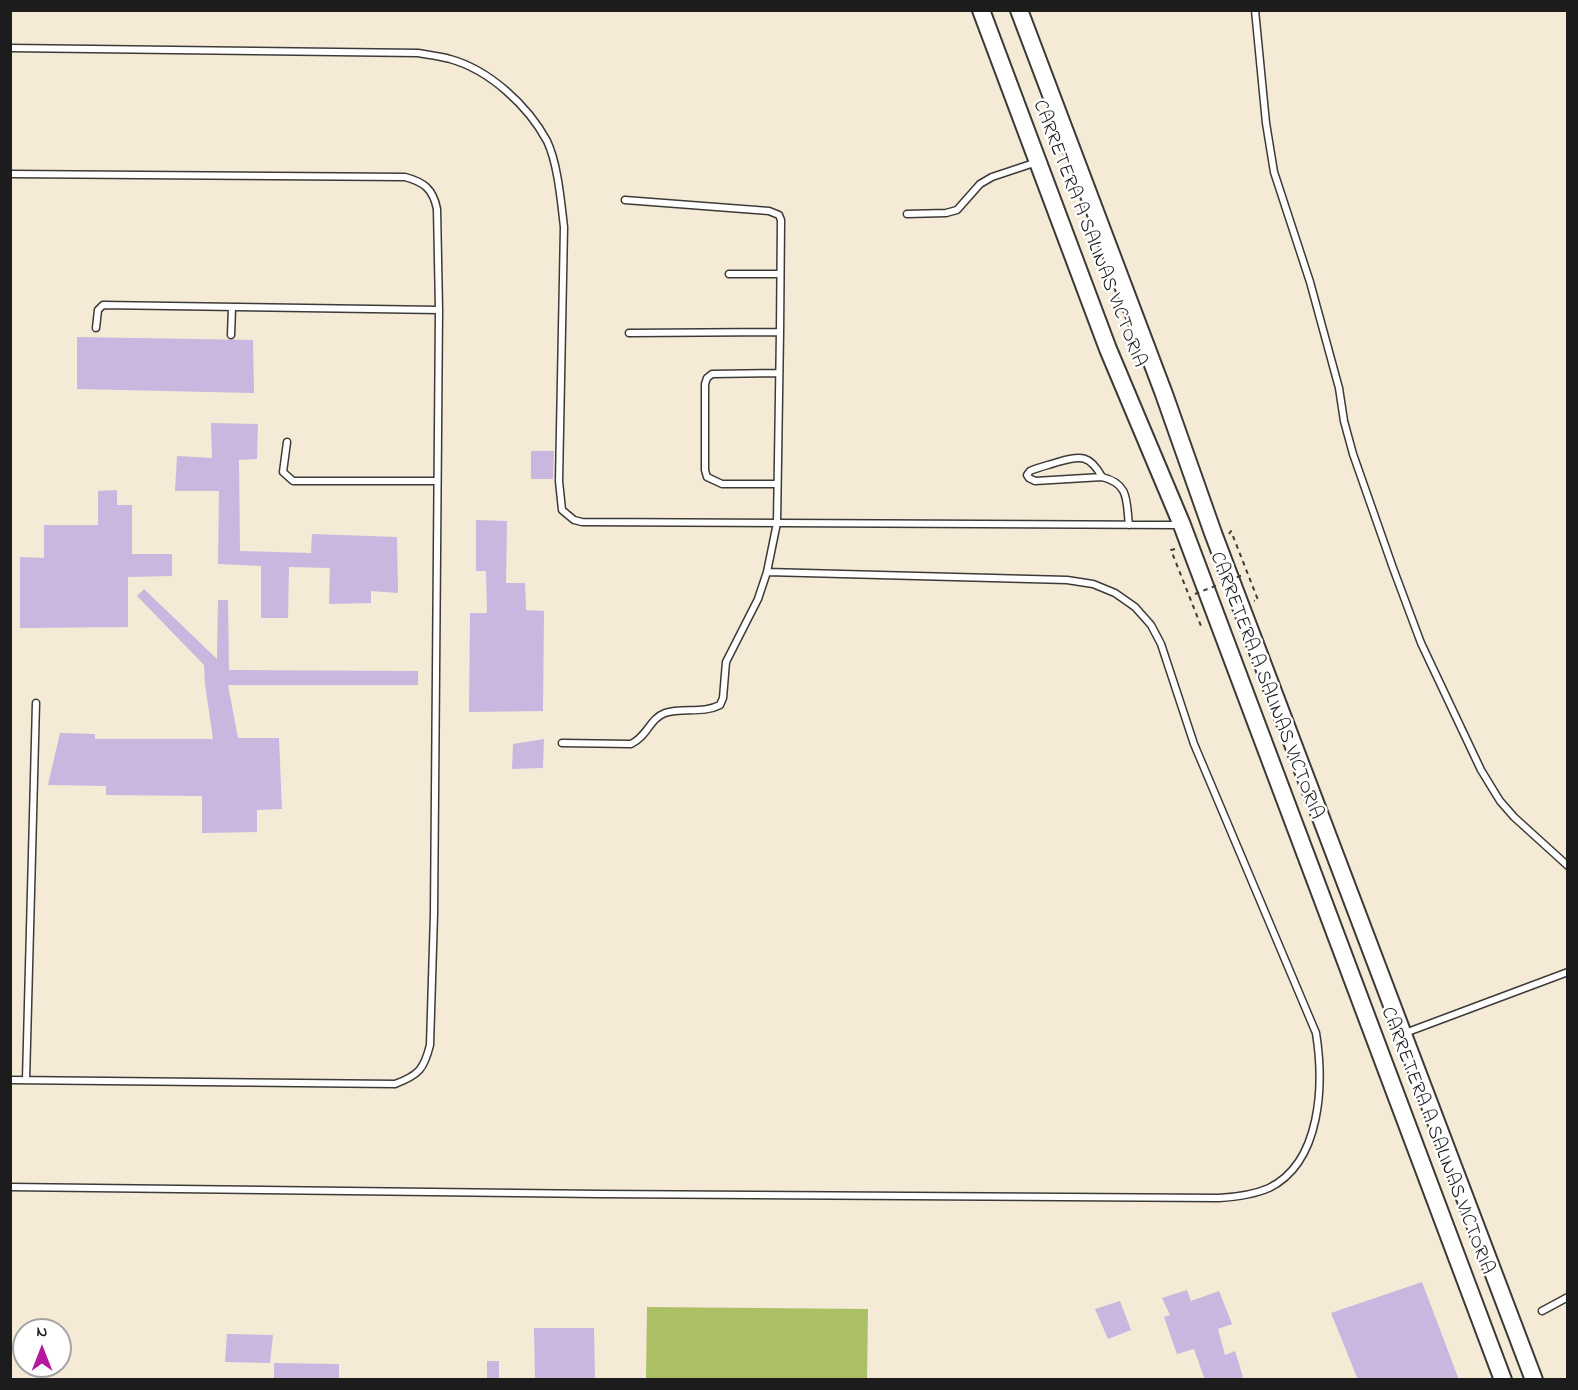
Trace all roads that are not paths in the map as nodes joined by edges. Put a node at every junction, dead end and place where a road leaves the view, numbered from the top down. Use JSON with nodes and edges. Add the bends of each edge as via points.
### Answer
{"nodes":[{"id":1,"x":981,"y":10,"type":"edge"},
{"id":2,"x":1018,"y":10,"type":"edge"},
{"id":3,"x":1255,"y":10,"type":"edge"},
{"id":4,"x":10,"y":48,"type":"edge"},
{"id":5,"x":1037,"y":162,"type":"junction"},
{"id":6,"x":10,"y":174,"type":"edge"},
{"id":7,"x":625,"y":200,"type":"dead end"},
{"id":8,"x":907,"y":214,"type":"dead end"},
{"id":9,"x":729,"y":274,"type":"dead end"},
{"id":10,"x":780,"y":274,"type":"junction"},
{"id":11,"x":232,"y":308,"type":"junction"},
{"id":12,"x":439,"y":310,"type":"junction"},
{"id":13,"x":96,"y":328,"type":"dead end"},
{"id":14,"x":780,"y":332,"type":"junction"},
{"id":15,"x":630,"y":333,"type":"dead end"},
{"id":16,"x":231,"y":335,"type":"dead end"},
{"id":17,"x":779,"y":373,"type":"junction"},
{"id":18,"x":287,"y":442,"type":"dead end"},
{"id":19,"x":1102,"y":477,"type":"junction"},
{"id":20,"x":437,"y":481,"type":"junction"},
{"id":21,"x":777,"y":484,"type":"junction"},
{"id":22,"x":777,"y":523,"type":"junction"},
{"id":23,"x":1129,"y":525,"type":"junction"},
{"id":24,"x":1182,"y":525,"type":"junction"},
{"id":25,"x":767,"y":572,"type":"junction"},
{"id":26,"x":36,"y":703,"type":"dead end"},
{"id":27,"x":562,"y":743,"type":"dead end"},
{"id":28,"x":1568,"y":866,"type":"edge"},
{"id":29,"x":1568,"y":972,"type":"edge"},
{"id":30,"x":1403,"y":1034,"type":"junction"},
{"id":31,"x":10,"y":1080,"type":"edge"},
{"id":32,"x":26,"y":1080,"type":"junction"},
{"id":33,"x":10,"y":1186,"type":"edge"},
{"id":34,"x":1568,"y":1297,"type":"edge"},
{"id":35,"x":1542,"y":1311,"type":"dead end"},
{"id":36,"x":1503,"y":1380,"type":"edge"},
{"id":37,"x":1534,"y":1380,"type":"edge"}],
"edges":[{"from":1,"to":5,"type":"main road","name":"CARRETERA A SALINAS VICTORIA"},
{"from":2,"to":30,"type":"main road","name":"CARRETERA A SALINAS VICTORIA"},
{"from":3,"to":28,"type":"lane","via":[[1274,172],[1310,282],[1353,454],[1397,578],[1421,643],[1485,778],[1514,817]]},
{"from":4,"to":22,"type":"lane","via":[[418,53],[451,59],[476,70],[501,87],[530,117],[548,143],[559,185],[564,227],[559,481],[562,510],[582,522]]},
{"from":5,"to":8,"type":"lane","via":[[986,180],[957,210]]},
{"from":5,"to":24,"type":"main road","name":"CARRETERA A SALINAS VICTORIA","via":[[1108,349]]},
{"from":6,"to":12,"type":"lane","via":[[417,180],[429,187],[435,197]]},
{"from":7,"to":10,"type":"lane","via":[[776,213],[781,220]]},
{"from":9,"to":10,"type":"lane"},
{"from":10,"to":14,"type":"lane"},
{"from":11,"to":12,"type":"lane"},
{"from":11,"to":13,"type":"lane","via":[[103,305],[98,310]]},
{"from":11,"to":16,"type":"lane"},
{"from":12,"to":20,"type":"lane"},
{"from":14,"to":15,"type":"lane"},
{"from":14,"to":17,"type":"lane"},
{"from":17,"to":21,"type":"lane"},
{"from":17,"to":21,"type":"lane","via":[[712,374],[705,384],[707,477],[722,484]]},
{"from":18,"to":20,"type":"lane","via":[[283,472],[293,481]]},
{"from":19,"to":19,"type":"lane","via":[[1035,481],[1027,475],[1076,457],[1089,460]]},
{"from":19,"to":23,"type":"lane","via":[[1119,484],[1125,493]]},
{"from":20,"to":32,"type":"lane","via":[[434,926],[430,1044],[420,1072],[395,1084]]},
{"from":21,"to":22,"type":"lane"},
{"from":22,"to":23,"type":"lane"},
{"from":22,"to":25,"type":"lane"},
{"from":23,"to":24,"type":"lane"},
{"from":24,"to":36,"type":"main road","name":"CARRETERA A SALINAS VICTORIA"},
{"from":25,"to":27,"type":"lane","via":[[758,599],[726,662],[720,705],[713,709],[667,712],[655,718],[641,739],[631,744]]},
{"from":25,"to":33,"type":"lane","via":[[1066,580],[1093,584],[1115,593],[1146,619],[1161,644],[1194,744],[1316,1033],[1316,1121],[1308,1146],[1289,1172],[1270,1187],[1245,1196],[1219,1198]]},
{"from":26,"to":32,"type":"lane"},
{"from":29,"to":30,"type":"lane"},
{"from":30,"to":37,"type":"main road","name":"CARRETERA A SALINAS VICTORIA"},
{"from":31,"to":32,"type":"lane"},
{"from":34,"to":35,"type":"lane"}]}
